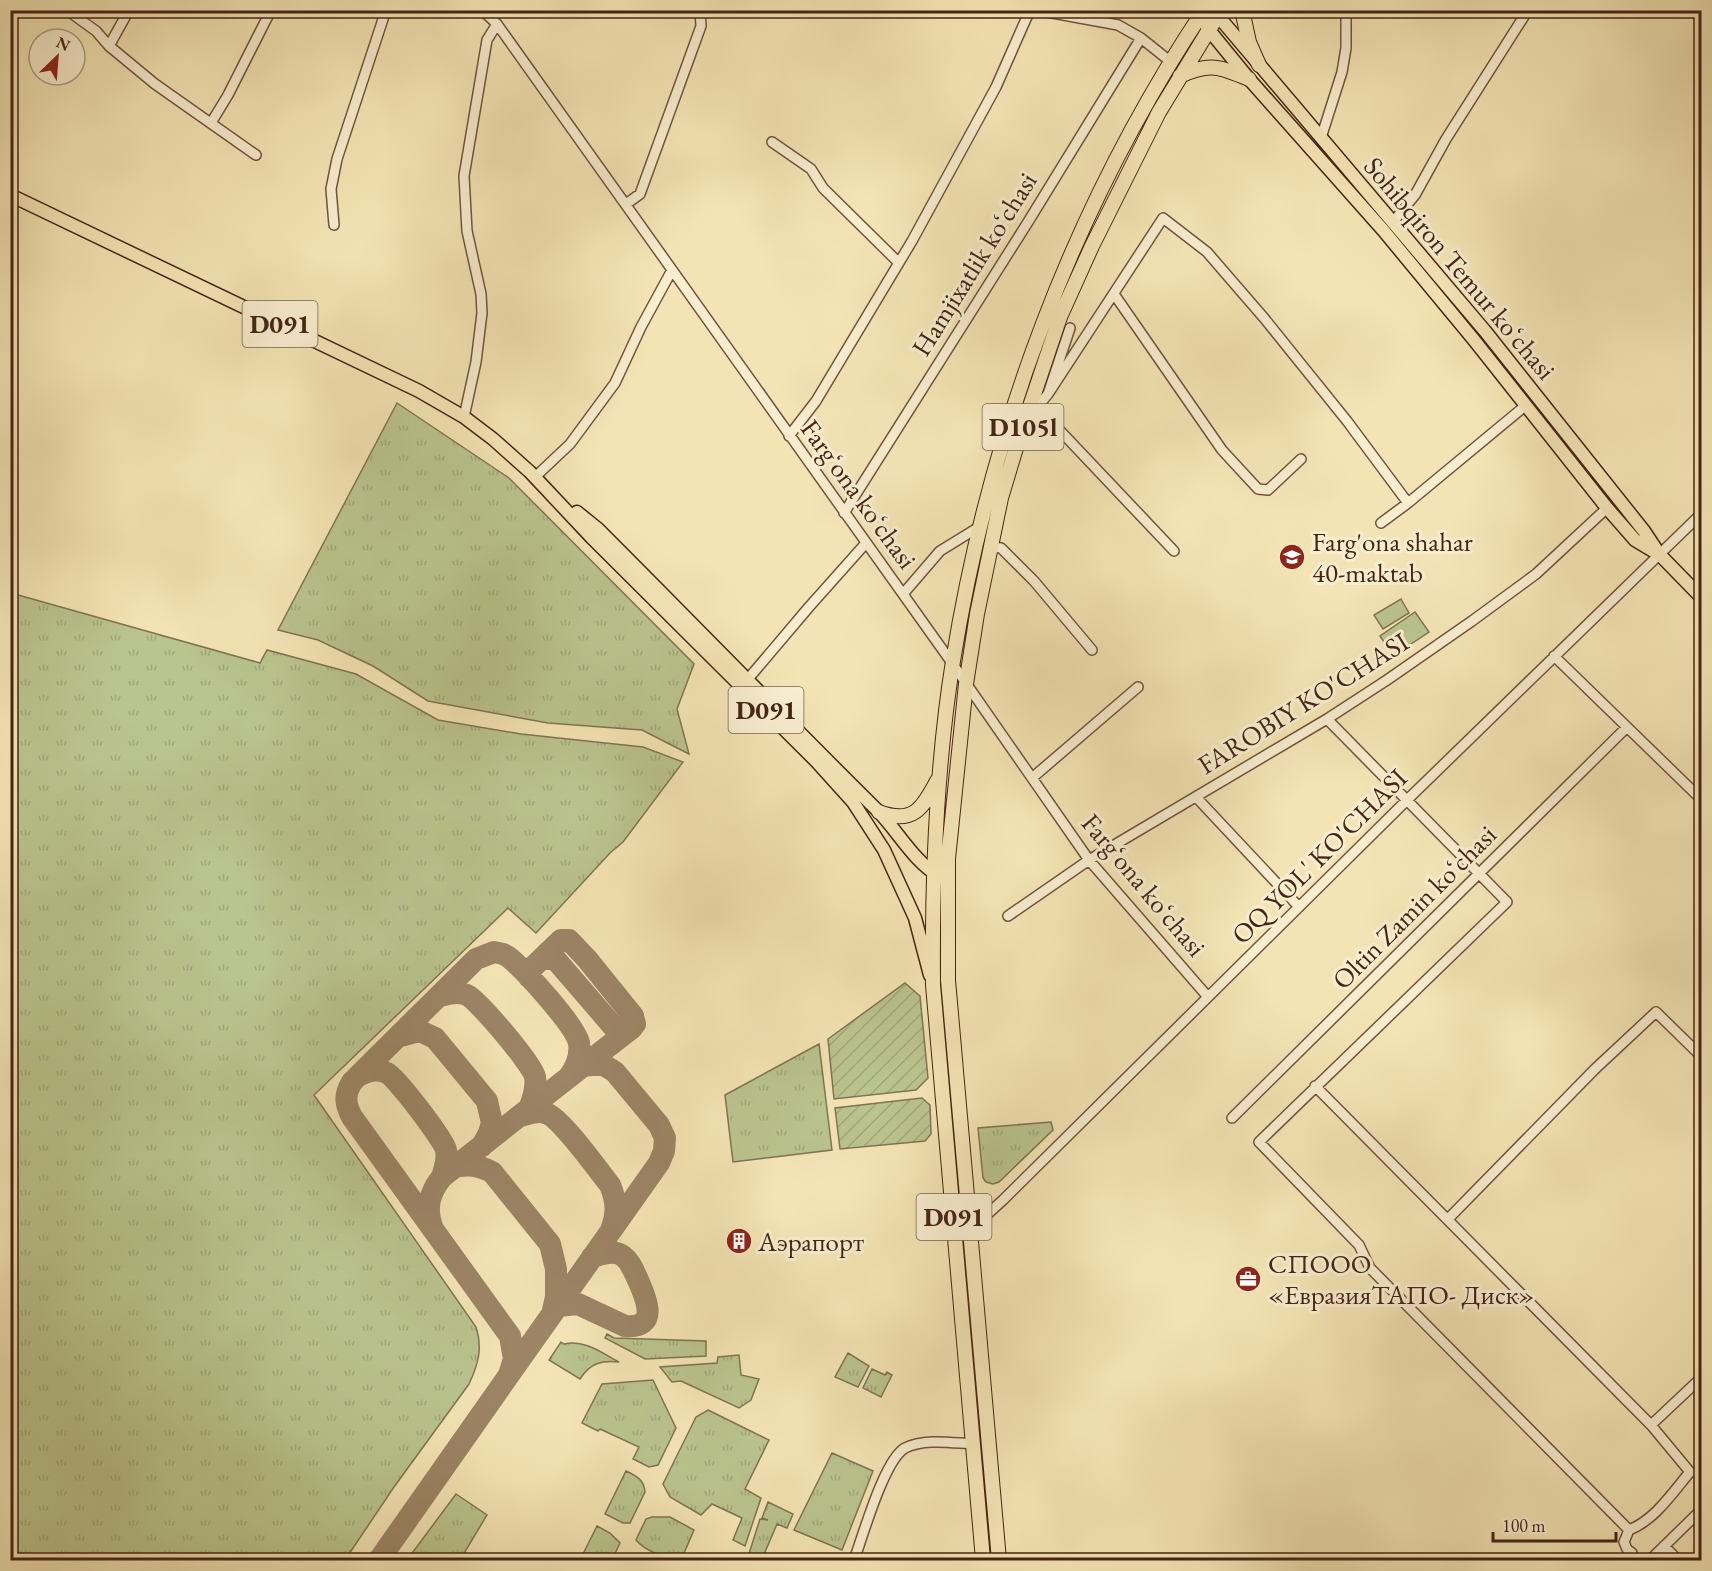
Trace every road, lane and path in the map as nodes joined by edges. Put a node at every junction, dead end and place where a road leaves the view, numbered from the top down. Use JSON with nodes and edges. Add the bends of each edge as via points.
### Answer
{"nodes":[{"id":1,"x":67,"y":10,"type":"edge"},
{"id":2,"x":129,"y":10,"type":"edge"},
{"id":3,"x":271,"y":10,"type":"edge"},
{"id":4,"x":386,"y":10,"type":"edge"},
{"id":5,"x":482,"y":10,"type":"edge"},
{"id":6,"x":700,"y":10,"type":"edge"},
{"id":7,"x":1030,"y":10,"type":"edge"},
{"id":8,"x":1036,"y":10,"type":"edge"},
{"id":9,"x":1242,"y":10,"type":"edge"},
{"id":10,"x":1346,"y":10,"type":"edge"},
{"id":11,"x":1528,"y":10,"type":"edge"},
{"id":12,"x":1209,"y":13,"type":"edge"},
{"id":13,"x":496,"y":24,"type":"junction"},
{"id":14,"x":1209,"y":30,"type":"junction"},
{"id":15,"x":1141,"y":38,"type":"junction"},
{"id":16,"x":110,"y":46,"type":"junction"},
{"id":17,"x":1171,"y":62,"type":"junction"},
{"id":18,"x":1259,"y":65,"type":"junction"},
{"id":19,"x":1180,"y":76,"type":"junction"},
{"id":20,"x":1250,"y":79,"type":"junction"},
{"id":21,"x":211,"y":123,"type":"junction"},
{"id":22,"x":1321,"y":138,"type":"junction"},
{"id":23,"x":772,"y":142,"type":"dead end"},
{"id":24,"x":256,"y":155,"type":"dead end"},
{"id":25,"x":14,"y":196,"type":"edge"},
{"id":26,"x":626,"y":204,"type":"junction"},
{"id":27,"x":10,"y":209,"type":"edge"},
{"id":28,"x":1393,"y":222,"type":"junction"},
{"id":29,"x":334,"y":225,"type":"dead end"},
{"id":30,"x":898,"y":262,"type":"junction"},
{"id":31,"x":672,"y":270,"type":"junction"},
{"id":32,"x":1114,"y":294,"type":"junction"},
{"id":33,"x":1070,"y":328,"type":"dead end"},
{"id":34,"x":1048,"y":394,"type":"junction"},
{"id":35,"x":1032,"y":401,"type":"junction"},
{"id":36,"x":1525,"y":406,"type":"junction"},
{"id":37,"x":464,"y":417,"type":"junction"},
{"id":38,"x":789,"y":436,"type":"junction"},
{"id":39,"x":1301,"y":459,"type":"dead end"},
{"id":40,"x":535,"y":477,"type":"junction"},
{"id":41,"x":1408,"y":503,"type":"junction"},
{"id":42,"x":1607,"y":508,"type":"junction"},
{"id":43,"x":844,"y":513,"type":"junction"},
{"id":44,"x":1701,"y":513,"type":"edge"},
{"id":45,"x":1381,"y":523,"type":"dead end"},
{"id":46,"x":979,"y":527,"type":"junction"},
{"id":47,"x":866,"y":543,"type":"junction"},
{"id":48,"x":990,"y":547,"type":"junction"},
{"id":49,"x":1174,"y":551,"type":"dead end"},
{"id":50,"x":1660,"y":555,"type":"junction"},
{"id":51,"x":903,"y":594,"type":"junction"},
{"id":52,"x":1701,"y":598,"type":"edge"},
{"id":53,"x":1092,"y":650,"type":"dead end"},
{"id":54,"x":1554,"y":656,"type":"junction"},
{"id":55,"x":952,"y":663,"type":"junction"},
{"id":56,"x":748,"y":679,"type":"junction"},
{"id":57,"x":966,"y":684,"type":"junction"},
{"id":58,"x":1138,"y":687,"type":"dead end"},
{"id":59,"x":1327,"y":719,"type":"junction"},
{"id":60,"x":1627,"y":727,"type":"junction"},
{"id":61,"x":940,"y":776,"type":"junction"},
{"id":62,"x":1032,"y":778,"type":"junction"},
{"id":63,"x":1196,"y":796,"type":"junction"},
{"id":64,"x":1407,"y":800,"type":"junction"},
{"id":65,"x":1701,"y":800,"type":"edge"},
{"id":66,"x":879,"y":812,"type":"junction"},
{"id":67,"x":1089,"y":860,"type":"junction"},
{"id":68,"x":934,"y":874,"type":"junction"},
{"id":69,"x":1479,"y":874,"type":"junction"},
{"id":70,"x":949,"y":882,"type":"junction"},
{"id":71,"x":1299,"y":907,"type":"junction"},
{"id":72,"x":1008,"y":916,"type":"dead end"},
{"id":73,"x":933,"y":985,"type":"junction"},
{"id":74,"x":1208,"y":997,"type":"junction"},
{"id":75,"x":1701,"y":1057,"type":"edge"},
{"id":76,"x":1315,"y":1086,"type":"junction"},
{"id":77,"x":1232,"y":1118,"type":"dead end"},
{"id":78,"x":1448,"y":1220,"type":"junction"},
{"id":79,"x":969,"y":1231,"type":"junction"},
{"id":80,"x":955,"y":1235,"type":"junction"},
{"id":81,"x":1701,"y":1377,"type":"edge"},
{"id":82,"x":1651,"y":1425,"type":"junction"},
{"id":83,"x":974,"y":1444,"type":"junction"},
{"id":84,"x":1701,"y":1515,"type":"edge"},
{"id":85,"x":1629,"y":1530,"type":"junction"},
{"id":86,"x":1664,"y":1546,"type":"junction"},
{"id":87,"x":1632,"y":1553,"type":"dead end"},
{"id":88,"x":854,"y":1560,"type":"edge"},
{"id":89,"x":983,"y":1560,"type":"edge"},
{"id":90,"x":999,"y":1560,"type":"edge"},
{"id":91,"x":1650,"y":1560,"type":"edge"},
{"id":92,"x":1678,"y":1560,"type":"edge"}],
"edges":[{"from":1,"to":16,"type":"street"},
{"from":2,"to":16,"type":"street"},
{"from":3,"to":21,"type":"street"},
{"from":4,"to":29,"type":"street","via":[[337,159],[331,189]]},
{"from":5,"to":13,"type":"street","name":"Fargʻona koʻchasi"},
{"from":6,"to":26,"type":"street","via":[[701,26],[640,194]]},
{"from":7,"to":30,"type":"street","via":[[996,87]]},
{"from":8,"to":15,"type":"street","via":[[1118,25]]},
{"from":9,"to":18,"type":"highway"},
{"from":10,"to":22,"type":"street","via":[[1342,72]]},
{"from":11,"to":28,"type":"street","via":[[1415,195]]},
{"from":12,"to":14,"type":"highway","number":"D105l"},
{"from":12,"to":17,"type":"highway","number":"D105l"},
{"from":12,"to":18,"type":"main road","name":"Sohibqiron Temur koʻchasi"},
{"from":13,"to":26,"type":"street","name":"Fargʻona koʻchasi"},
{"from":13,"to":37,"type":"street","via":[[488,40],[464,176],[467,231],[482,313]]},
{"from":14,"to":19,"type":"highway","number":"D105l"},
{"from":14,"to":20,"type":"main road","name":"Sohibqiron Temur koʻchasi"},
{"from":15,"to":17,"type":"street"},
{"from":15,"to":43,"type":"street","name":"Hamjixatlik koʻchasi"},
{"from":16,"to":21,"type":"street"},
{"from":17,"to":46,"type":"highway","number":"D105l","via":[[1125,145],[1064,271],[1017,396]]},
{"from":18,"to":22,"type":"main road","name":"Sohibqiron Temur koʻchasi"},
{"from":19,"to":20,"type":"highway","via":[[1207,66]]},
{"from":19,"to":35,"type":"highway","number":"D105l","via":[[1137,153],[1077,278]]},
{"from":20,"to":36,"type":"main road","name":"Sohibqiron Temur koʻchasi","via":[[1383,230]]},
{"from":21,"to":24,"type":"street"},
{"from":22,"to":28,"type":"main road","name":"Sohibqiron Temur koʻchasi"},
{"from":23,"to":30,"type":"street","via":[[811,169],[823,188]]},
{"from":25,"to":27,"type":"street"},
{"from":25,"to":37,"type":"main road","number":"D091"},
{"from":26,"to":31,"type":"street","name":"Fargʻona koʻchasi"},
{"from":28,"to":50,"type":"main road","name":"Sohibqiron Temur koʻchasi","via":[[1485,331]]},
{"from":30,"to":38,"type":"street","via":[[816,401]]},
{"from":31,"to":38,"type":"street","name":"Fargʻona koʻchasi"},
{"from":31,"to":40,"type":"street","via":[[615,383],[570,444]]},
{"from":32,"to":34,"type":"street"},
{"from":32,"to":39,"type":"street","via":[[1222,450],[1258,489],[1268,490]]},
{"from":32,"to":41,"type":"street","via":[[1163,218],[1207,252],[1264,318]]},
{"from":33,"to":34,"type":"street"},
{"from":34,"to":35,"type":"street","via":[[1043,400]]},
{"from":35,"to":48,"type":"highway","number":"D105l"},
{"from":35,"to":49,"type":"street"},
{"from":36,"to":41,"type":"street"},
{"from":36,"to":42,"type":"main road","name":"Sohibqiron Temur koʻchasi"},
{"from":37,"to":40,"type":"main road","number":"D091"},
{"from":38,"to":43,"type":"street","name":"Fargʻona koʻchasi"},
{"from":40,"to":56,"type":"main road","number":"D091","via":[[598,529]]},
{"from":40,"to":73,"type":"main road","number":"D091","via":[[853,802],[884,850],[915,918]]},
{"from":41,"to":45,"type":"street"},
{"from":42,"to":50,"type":"main road","name":"Sohibqiron Temur koʻchasi","via":[[1635,540]]},
{"from":42,"to":59,"type":"street","name":"FAROBIY KO'CHASI","via":[[1536,574]]},
{"from":43,"to":47,"type":"street","name":"Fargʻona koʻchasi"},
{"from":44,"to":50,"type":"street","name":"OQ YOL' KO'CHASI"},
{"from":46,"to":51,"type":"street","via":[[940,551]]},
{"from":46,"to":55,"type":"highway","number":"D105l"},
{"from":47,"to":51,"type":"street","name":"Fargʻona koʻchasi"},
{"from":47,"to":56,"type":"street"},
{"from":48,"to":53,"type":"street","via":[[1001,548]]},
{"from":48,"to":57,"type":"highway","number":"D105l"},
{"from":50,"to":52,"type":"main road","name":"Sohibqiron Temur koʻchasi"},
{"from":50,"to":54,"type":"street","name":"OQ YOL' KO'CHASI"},
{"from":51,"to":55,"type":"street","name":"Fargʻona koʻchasi"},
{"from":54,"to":60,"type":"street"},
{"from":54,"to":64,"type":"street","name":"OQ YOL' KO'CHASI"},
{"from":55,"to":57,"type":"street","name":"Fargʻona koʻchasi"},
{"from":55,"to":61,"type":"highway","number":"D105l"},
{"from":56,"to":66,"type":"main road","number":"D091"},
{"from":57,"to":62,"type":"street","name":"Fargʻona koʻchasi"},
{"from":57,"to":70,"type":"highway","number":"D105l"},
{"from":58,"to":62,"type":"street"},
{"from":59,"to":63,"type":"street","name":"FAROBIY KO'CHASI"},
{"from":59,"to":64,"type":"street"},
{"from":60,"to":65,"type":"street"},
{"from":60,"to":69,"type":"street","name":"Oltin Zamin koʻchasi"},
{"from":61,"to":66,"type":"highway","via":[[917,812],[909,816]]},
{"from":61,"to":68,"type":"highway","number":"D105l"},
{"from":62,"to":67,"type":"street","name":"Fargʻona koʻchasi"},
{"from":63,"to":67,"type":"street","name":"FAROBIY KO'CHASI"},
{"from":63,"to":71,"type":"street"},
{"from":64,"to":69,"type":"street"},
{"from":64,"to":71,"type":"street","name":"OQ YOL' KO'CHASI"},
{"from":66,"to":68,"type":"main road","number":"D091"},
{"from":67,"to":72,"type":"street","name":"FAROBIY KO'CHASI"},
{"from":67,"to":74,"type":"street","name":"Fargʻona koʻchasi"},
{"from":68,"to":70,"type":"main road","number":"D091"},
{"from":68,"to":73,"type":"highway","number":"D091"},
{"from":69,"to":76,"type":"street","via":[[1507,902]]},
{"from":69,"to":77,"type":"street","name":"Oltin Zamin koʻchasi"},
{"from":70,"to":79,"type":"highway","number":"D091","via":[[948,980]]},
{"from":71,"to":74,"type":"street","name":"OQ YOL' KO'CHASI"},
{"from":73,"to":80,"type":"highway","number":"D091"},
{"from":74,"to":79,"type":"street","name":"OQ YOL' KO'CHASI"},
{"from":75,"to":78,"type":"street","via":[[1656,1012]]},
{"from":76,"to":78,"type":"street"},
{"from":76,"to":85,"type":"street","via":[[1259,1142],[1359,1245],[1370,1268]]},
{"from":78,"to":82,"type":"street"},
{"from":79,"to":80,"type":"street"},
{"from":79,"to":90,"type":"highway","number":"D091"},
{"from":80,"to":83,"type":"highway","number":"D091"},
{"from":81,"to":82,"type":"street"},
{"from":82,"to":85,"type":"street","via":[[1690,1472],[1656,1512]]},
{"from":83,"to":88,"type":"street","via":[[920,1443],[897,1455],[885,1476]]},
{"from":83,"to":89,"type":"highway","number":"D091"},
{"from":84,"to":86,"type":"street","via":[[1699,1512]]},
{"from":85,"to":87,"type":"street","via":[[1624,1542]]},
{"from":86,"to":91,"type":"street"},
{"from":86,"to":92,"type":"street"}]}
